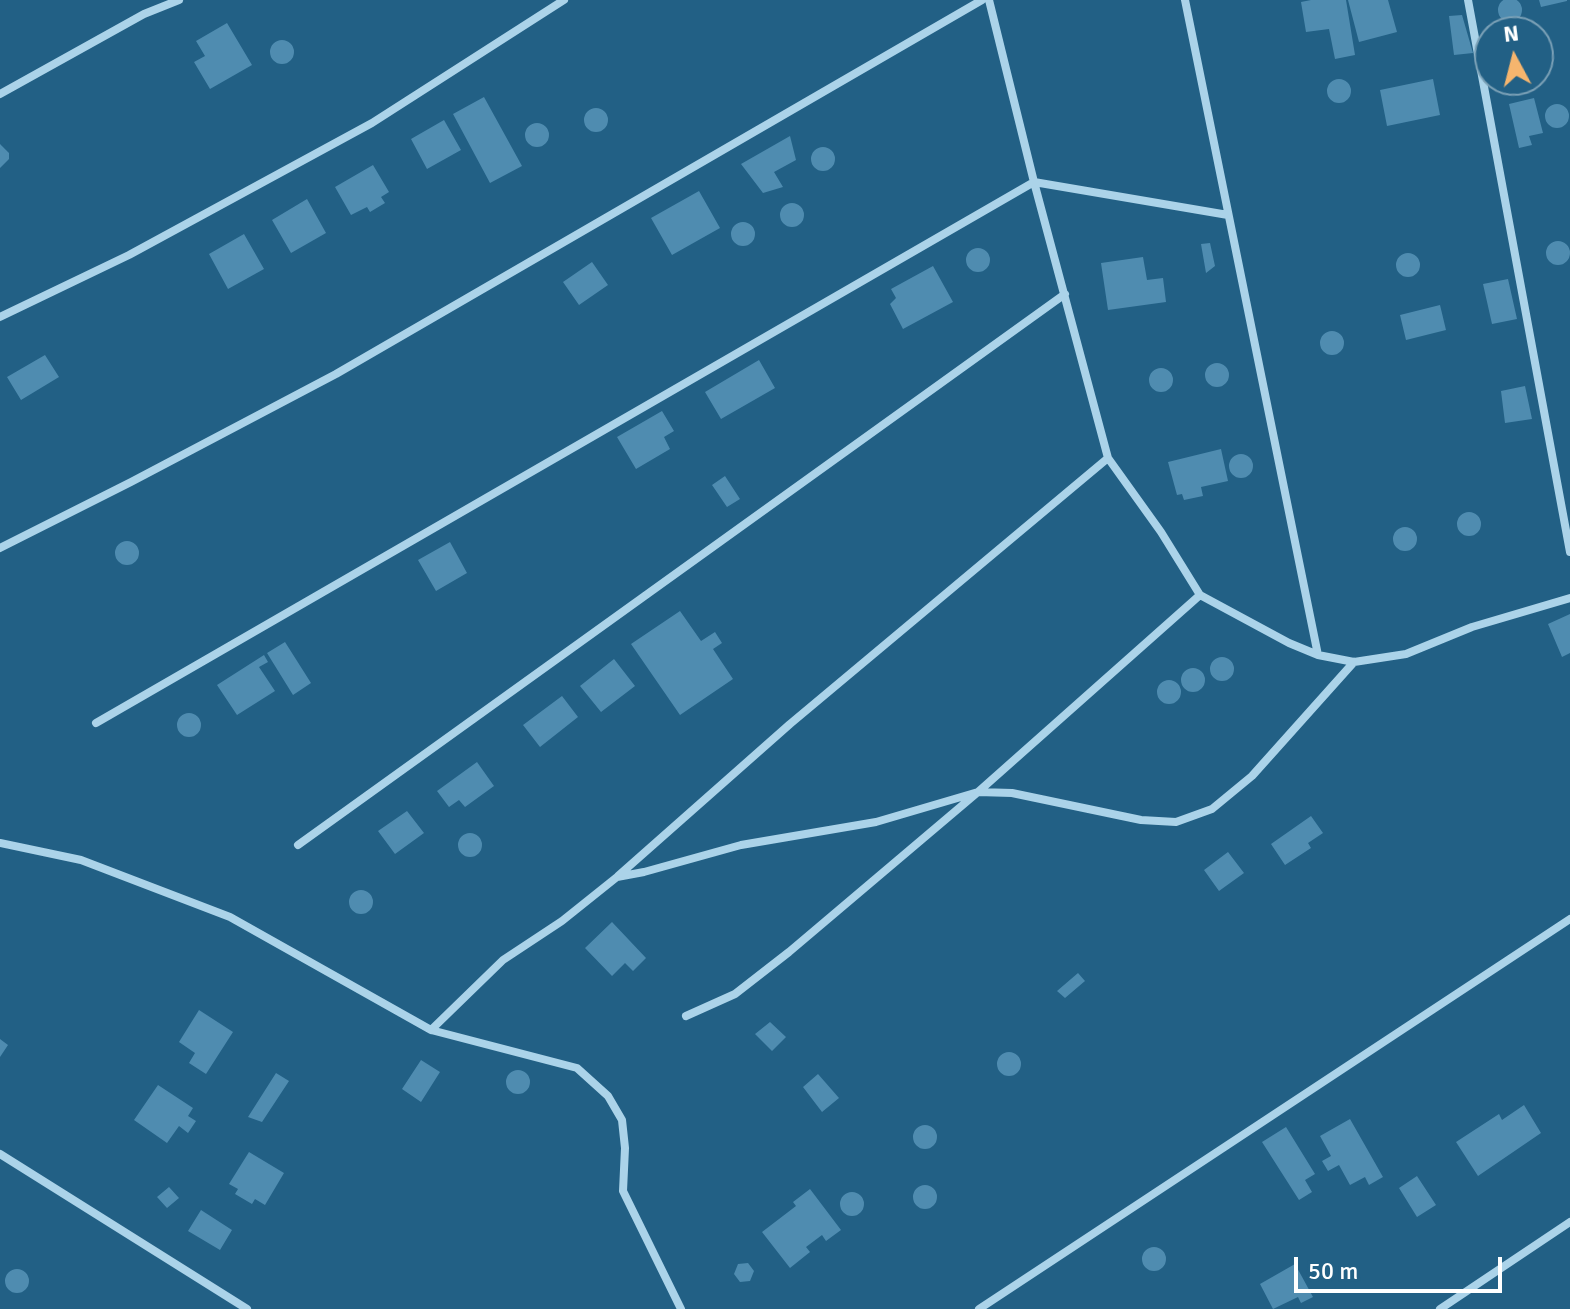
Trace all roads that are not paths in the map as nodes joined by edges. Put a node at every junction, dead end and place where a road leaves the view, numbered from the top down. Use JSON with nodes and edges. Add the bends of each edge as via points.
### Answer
{"nodes":[{"id":1,"x":179,"y":0,"type":"edge"},
{"id":2,"x":564,"y":0,"type":"edge"},
{"id":3,"x":982,"y":0,"type":"edge"},
{"id":4,"x":989,"y":0,"type":"edge"},
{"id":5,"x":1185,"y":0,"type":"edge"},
{"id":6,"x":1468,"y":0,"type":"edge"},
{"id":7,"x":0,"y":94,"type":"edge"},
{"id":8,"x":1034,"y":182,"type":"junction"},
{"id":9,"x":1228,"y":215,"type":"junction"},
{"id":10,"x":1065,"y":294,"type":"junction"},
{"id":11,"x":0,"y":317,"type":"edge"},
{"id":12,"x":1108,"y":458,"type":"junction"},
{"id":13,"x":0,"y":548,"type":"edge"},
{"id":14,"x":1570,"y":552,"type":"edge"},
{"id":15,"x":1200,"y":595,"type":"junction"},
{"id":16,"x":1570,"y":598,"type":"edge"},
{"id":17,"x":1318,"y":655,"type":"junction"},
{"id":18,"x":1354,"y":662,"type":"junction"},
{"id":19,"x":96,"y":723,"type":"dead end"},
{"id":20,"x":978,"y":792,"type":"junction"},
{"id":21,"x":0,"y":843,"type":"edge"},
{"id":22,"x":298,"y":845,"type":"dead end"},
{"id":23,"x":617,"y":877,"type":"junction"},
{"id":24,"x":1570,"y":919,"type":"edge"},
{"id":25,"x":686,"y":1016,"type":"dead end"},
{"id":26,"x":431,"y":1030,"type":"junction"},
{"id":27,"x":0,"y":1154,"type":"edge"},
{"id":28,"x":1570,"y":1222,"type":"edge"},
{"id":29,"x":247,"y":1309,"type":"edge"},
{"id":30,"x":681,"y":1309,"type":"edge"},
{"id":31,"x":979,"y":1309,"type":"edge"},
{"id":32,"x":1440,"y":1309,"type":"edge"}],
"edges":[{"from":1,"to":7,"type":"street"},
{"from":2,"to":11,"type":"street","via":[[372,123],[129,255]]},
{"from":3,"to":13,"type":"street","via":[[336,374]]},
{"from":4,"to":8,"type":"street"},
{"from":5,"to":9,"type":"street"},
{"from":6,"to":14,"type":"street"},
{"from":8,"to":9,"type":"street"},
{"from":8,"to":10,"type":"street"},
{"from":8,"to":19,"type":"street"},
{"from":9,"to":17,"type":"street"},
{"from":10,"to":12,"type":"street"},
{"from":10,"to":22,"type":"street"},
{"from":12,"to":15,"type":"street"},
{"from":12,"to":23,"type":"street","via":[[790,724]]},
{"from":15,"to":17,"type":"street"},
{"from":15,"to":20,"type":"street"},
{"from":16,"to":18,"type":"street","via":[[1472,627],[1406,654]]},
{"from":17,"to":18,"type":"street"},
{"from":18,"to":20,"type":"street","via":[[1252,776],[1212,809],[1176,822],[1141,820],[1012,793]]},
{"from":20,"to":23,"type":"street","via":[[876,822],[741,845]]},
{"from":20,"to":25,"type":"street","via":[[735,994]]},
{"from":21,"to":26,"type":"street","via":[[81,860],[230,917]]},
{"from":23,"to":26,"type":"street","via":[[503,960]]},
{"from":24,"to":31,"type":"street"},
{"from":26,"to":30,"type":"street","via":[[577,1068],[608,1096],[622,1120],[623,1191]]},
{"from":27,"to":29,"type":"street"},
{"from":28,"to":32,"type":"street"}]}
